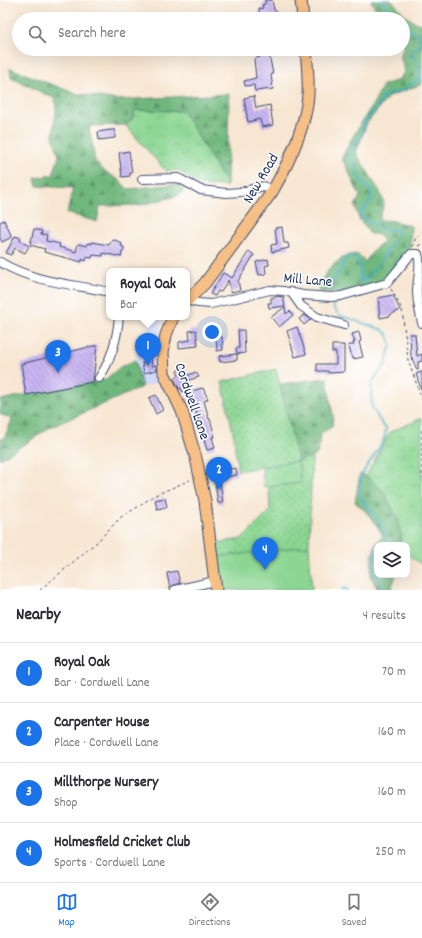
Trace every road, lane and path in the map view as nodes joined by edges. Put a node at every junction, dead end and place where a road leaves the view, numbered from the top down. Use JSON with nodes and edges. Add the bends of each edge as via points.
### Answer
{"nodes":[{"id":1,"x":301,"y":0,"type":"edge"},
{"id":2,"x":302,"y":12,"type":"edge"},
{"id":3,"x":306,"y":56,"type":"edge"},
{"id":4,"x":142,"y":179,"type":"dead end"},
{"id":5,"x":272,"y":192,"type":"junction"},
{"id":6,"x":422,"y":233,"type":"edge"},
{"id":7,"x":412,"y":254,"type":"junction"},
{"id":8,"x":0,"y":262,"type":"edge"},
{"id":9,"x":387,"y":283,"type":"junction"},
{"id":10,"x":106,"y":291,"type":"edge"},
{"id":11,"x":291,"y":292,"type":"junction"},
{"id":12,"x":190,"y":297,"type":"edge"},
{"id":13,"x":190,"y":301,"type":"edge"},
{"id":14,"x":119,"y":320,"type":"edge"},
{"id":15,"x":172,"y":320,"type":"edge"},
{"id":16,"x":422,"y":323,"type":"edge"},
{"id":17,"x":344,"y":325,"type":"dead end"},
{"id":18,"x":99,"y":378,"type":"dead end"},
{"id":19,"x":422,"y":399,"type":"edge"},
{"id":20,"x":422,"y":430,"type":"edge"},
{"id":21,"x":200,"y":476,"type":"junction"},
{"id":22,"x":422,"y":479,"type":"edge"},
{"id":23,"x":216,"y":585,"type":"edge"},
{"id":24,"x":40,"y":590,"type":"edge"},
{"id":25,"x":175,"y":590,"type":"edge"}],
"edges":[{"from":1,"to":2,"type":"main road"},
{"from":3,"to":5,"type":"main road","name":"New Road","via":[[308,95],[305,118],[282,176]]},
{"from":4,"to":5,"type":"street","via":[[178,178],[202,190],[226,194],[264,186]]},
{"from":5,"to":12,"type":"main road","name":"New Road","via":[[205,283]]},
{"from":6,"to":7,"type":"path","via":[[416,237]]},
{"from":7,"to":9,"type":"street"},
{"from":7,"to":16,"type":"street","via":[[418,254],[421,259],[417,291]]},
{"from":8,"to":10,"type":"street","via":[[34,277]]},
{"from":9,"to":11,"type":"street","name":"Mill Lane","via":[[341,296],[303,295]]},
{"from":9,"to":19,"type":"path","via":[[402,309],[408,360]]},
{"from":11,"to":13,"type":"street","name":"Mill Lane","via":[[270,290],[211,304]]},
{"from":11,"to":17,"type":"street","via":[[301,306],[316,317]]},
{"from":14,"to":18,"type":"street","via":[[108,366]]},
{"from":15,"to":21,"type":"main road","name":"Cordwell Lane","via":[[163,352],[168,364],[164,373],[182,411]]},
{"from":20,"to":22,"type":"path"},
{"from":21,"to":23,"type":"main road","name":"Cordwell Lane"},
{"from":21,"to":24,"type":"path","via":[[153,496],[121,517]]},
{"from":23,"to":25,"type":"street"}]}
